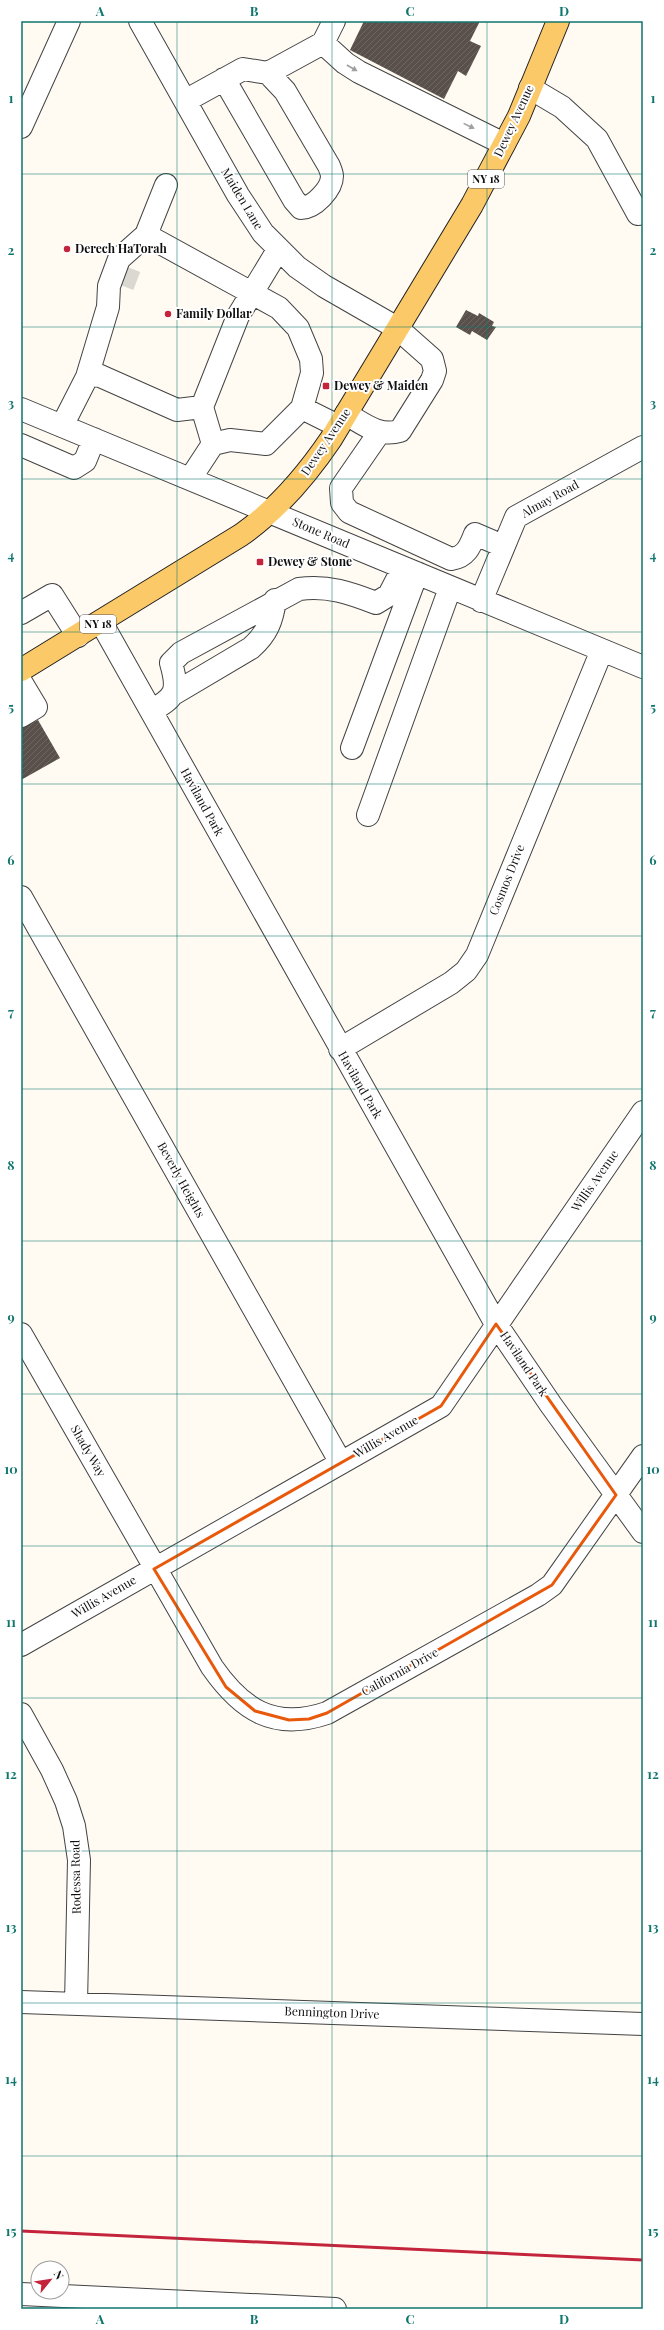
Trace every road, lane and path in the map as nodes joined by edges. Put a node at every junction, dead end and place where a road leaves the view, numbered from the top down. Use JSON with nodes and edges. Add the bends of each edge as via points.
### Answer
{"nodes":[{"id":1,"x":69,"y":21,"type":"edge"},
{"id":2,"x":140,"y":21,"type":"edge"},
{"id":3,"x":334,"y":21,"type":"edge"},
{"id":4,"x":558,"y":21,"type":"edge"},
{"id":5,"x":323,"y":43,"type":"junction"},
{"id":6,"x":268,"y":73,"type":"junction"},
{"id":7,"x":224,"y":79,"type":"junction"},
{"id":8,"x":530,"y":88,"type":"junction"},
{"id":9,"x":186,"y":100,"type":"junction"},
{"id":10,"x":21,"y":127,"type":"edge"},
{"id":11,"x":504,"y":144,"type":"junction"},
{"id":12,"x":166,"y":185,"type":"dead end"},
{"id":13,"x":634,"y":216,"type":"edge"},
{"id":14,"x":141,"y":239,"type":"junction"},
{"id":15,"x":278,"y":250,"type":"junction"},
{"id":16,"x":253,"y":292,"type":"junction"},
{"id":17,"x":108,"y":307,"type":"junction"},
{"id":18,"x":397,"y":328,"type":"junction"},
{"id":19,"x":87,"y":377,"type":"junction"},
{"id":20,"x":202,"y":407,"type":"junction"},
{"id":21,"x":302,"y":408,"type":"junction"},
{"id":22,"x":21,"y":409,"type":"edge"},
{"id":23,"x":342,"y":420,"type":"junction"},
{"id":24,"x":62,"y":426,"type":"junction"},
{"id":25,"x":379,"y":433,"type":"junction"},
{"id":26,"x":94,"y":439,"type":"junction"},
{"id":27,"x":213,"y":444,"type":"junction"},
{"id":28,"x":21,"y":445,"type":"edge"},
{"id":29,"x":643,"y":447,"type":"edge"},
{"id":30,"x":190,"y":479,"type":"junction"},
{"id":31,"x":272,"y":512,"type":"junction"},
{"id":32,"x":503,"y":546,"type":"junction"},
{"id":33,"x":410,"y":571,"type":"junction"},
{"id":34,"x":450,"y":588,"type":"junction"},
{"id":35,"x":275,"y":600,"type":"junction"},
{"id":36,"x":481,"y":601,"type":"junction"},
{"id":37,"x":21,"y":613,"type":"edge"},
{"id":38,"x":101,"y":622,"type":"junction"},
{"id":39,"x":78,"y":636,"type":"junction"},
{"id":40,"x":602,"y":650,"type":"junction"},
{"id":41,"x":643,"y":667,"type":"edge"},
{"id":42,"x":21,"y":670,"type":"edge"},
{"id":43,"x":21,"y":682,"type":"edge"},
{"id":44,"x":175,"y":693,"type":"junction"},
{"id":45,"x":151,"y":711,"type":"junction"},
{"id":46,"x":21,"y":716,"type":"edge"},
{"id":47,"x":352,"y":748,"type":"dead end"},
{"id":48,"x":368,"y":815,"type":"dead end"},
{"id":49,"x":21,"y":897,"type":"edge"},
{"id":50,"x":340,"y":1049,"type":"junction"},
{"id":51,"x":643,"y":1112,"type":"edge"},
{"id":52,"x":496,"y":1324,"type":"junction"},
{"id":53,"x":21,"y":1334,"type":"edge"},
{"id":54,"x":643,"y":1456,"type":"edge"},
{"id":55,"x":341,"y":1463,"type":"junction"},
{"id":56,"x":616,"y":1495,"type":"junction"},
{"id":57,"x":643,"y":1532,"type":"edge"},
{"id":58,"x":154,"y":1569,"type":"junction"},
{"id":59,"x":21,"y":1645,"type":"edge"},
{"id":60,"x":21,"y":1714,"type":"edge"},
{"id":61,"x":21,"y":2002,"type":"edge"},
{"id":62,"x":76,"y":2004,"type":"junction"},
{"id":63,"x":643,"y":2024,"type":"edge"},
{"id":64,"x":21,"y":2294,"type":"edge"},
{"id":65,"x":335,"y":2309,"type":"edge"}],
"edges":[{"from":1,"to":10,"type":"street"},
{"from":2,"to":9,"type":"street","name":"Maiden Lane"},
{"from":3,"to":5,"type":"street"},
{"from":4,"to":8,"type":"main road","name":"Dewey Avenue","number":"NY 18"},
{"from":5,"to":6,"type":"street"},
{"from":5,"to":11,"type":"street","one_way":true,"via":[[345,64]]},
{"from":6,"to":7,"type":"street","via":[[243,69]]},
{"from":6,"to":7,"type":"street","via":[[285,91],[329,166],[332,176],[328,187],[314,204],[307,208],[302,208],[294,200]]},
{"from":7,"to":9,"type":"street"},
{"from":8,"to":11,"type":"main road","name":"Dewey Avenue","number":"NY 18"},
{"from":8,"to":13,"type":"street","via":[[562,107],[597,139]]},
{"from":9,"to":15,"type":"street","name":"Maiden Lane","via":[[250,214]]},
{"from":11,"to":18,"type":"main road","name":"Dewey Avenue","number":"NY 18","via":[[472,205]]},
{"from":12,"to":14,"type":"street"},
{"from":14,"to":16,"type":"street"},
{"from":14,"to":17,"type":"street","via":[[127,277]]},
{"from":14,"to":17,"type":"street","via":[[119,259],[109,286]]},
{"from":15,"to":16,"type":"street"},
{"from":15,"to":18,"type":"street","name":"Maiden Lane","via":[[324,286]]},
{"from":16,"to":20,"type":"street","via":[[238,316]]},
{"from":16,"to":21,"type":"street","via":[[279,308],[298,328],[311,359],[312,373]]},
{"from":17,"to":19,"type":"street"},
{"from":18,"to":23,"type":"main road","name":"Dewey Avenue","number":"NY 18"},
{"from":18,"to":25,"type":"street","name":"Maiden Lane","via":[[428,354],[435,371],[400,431],[390,434]]},
{"from":19,"to":20,"type":"street","via":[[98,374],[177,410]]},
{"from":19,"to":24,"type":"street"},
{"from":20,"to":27,"type":"street"},
{"from":21,"to":23,"type":"street"},
{"from":21,"to":27,"type":"street","via":[[266,444],[230,440]]},
{"from":22,"to":24,"type":"street","name":"Stone Road"},
{"from":23,"to":25,"type":"street"},
{"from":23,"to":31,"type":"main road","name":"Dewey Avenue","number":"NY 18","via":[[310,469]]},
{"from":24,"to":26,"type":"street","name":"Stone Road"},
{"from":25,"to":32,"type":"street","via":[[341,488],[340,496],[345,508],[451,559],[468,551],[475,534]]},
{"from":26,"to":28,"type":"street","via":[[85,461],[74,468]]},
{"from":26,"to":30,"type":"street","name":"Stone Road"},
{"from":27,"to":30,"type":"street"},
{"from":29,"to":32,"type":"street","name":"Almay Road","via":[[516,518]]},
{"from":30,"to":31,"type":"street","name":"Stone Road"},
{"from":31,"to":33,"type":"street","name":"Stone Road"},
{"from":31,"to":38,"type":"main road","name":"Dewey Avenue","number":"NY 18","via":[[241,535]]},
{"from":32,"to":36,"type":"street","name":"Almay Road"},
{"from":33,"to":34,"type":"street","name":"Stone Road"},
{"from":33,"to":35,"type":"street","via":[[389,595],[376,603],[341,590],[316,586],[300,589]]},
{"from":33,"to":47,"type":"street"},
{"from":34,"to":36,"type":"street","name":"Stone Road"},
{"from":34,"to":48,"type":"street"},
{"from":35,"to":44,"type":"street","via":[[270,627],[262,639]]},
{"from":35,"to":44,"type":"street","via":[[181,652],[171,663],[176,680]]},
{"from":36,"to":40,"type":"street","name":"Stone Road"},
{"from":37,"to":39,"type":"street","via":[[52,595]]},
{"from":38,"to":39,"type":"main road","name":"Dewey Avenue","number":"NY 18"},
{"from":38,"to":45,"type":"street","name":"Haviland Park"},
{"from":39,"to":42,"type":"main road","name":"Dewey Avenue","number":"NY 18"},
{"from":40,"to":41,"type":"street","name":"Stone Road"},
{"from":40,"to":50,"type":"street","name":"Cosmos Drive","via":[[477,955],[466,971],[451,983]]},
{"from":43,"to":46,"type":"street","via":[[36,707]]},
{"from":44,"to":45,"type":"street"},
{"from":45,"to":50,"type":"street","name":"Haviland Park"},
{"from":49,"to":55,"type":"street","name":"Beverly Heights"},
{"from":50,"to":52,"type":"street","name":"Haviland Park"},
{"from":51,"to":52,"type":"street","name":"Willis Avenue"},
{"from":52,"to":55,"type":"street","name":"Willis Avenue","via":[[441,1406]]},
{"from":52,"to":56,"type":"street","name":"Haviland Park"},
{"from":53,"to":58,"type":"street","name":"Shady Way"},
{"from":54,"to":56,"type":"street","name":"California Drive"},
{"from":55,"to":58,"type":"street","name":"Willis Avenue"},
{"from":56,"to":57,"type":"street","name":"Haviland Park"},
{"from":56,"to":58,"type":"street","name":"California Drive","via":[[552,1585],[328,1713],[309,1719],[289,1720],[270,1717],[255,1711],[226,1687]]},
{"from":58,"to":59,"type":"street","name":"Willis Avenue"},
{"from":60,"to":62,"type":"street","name":"Rodessa Road","via":[[52,1770],[74,1826],[78,1860]]},
{"from":61,"to":62,"type":"street","name":"Bennington Drive"},
{"from":62,"to":63,"type":"street","name":"Bennington Drive"},
{"from":64,"to":65,"type":"street"}]}
